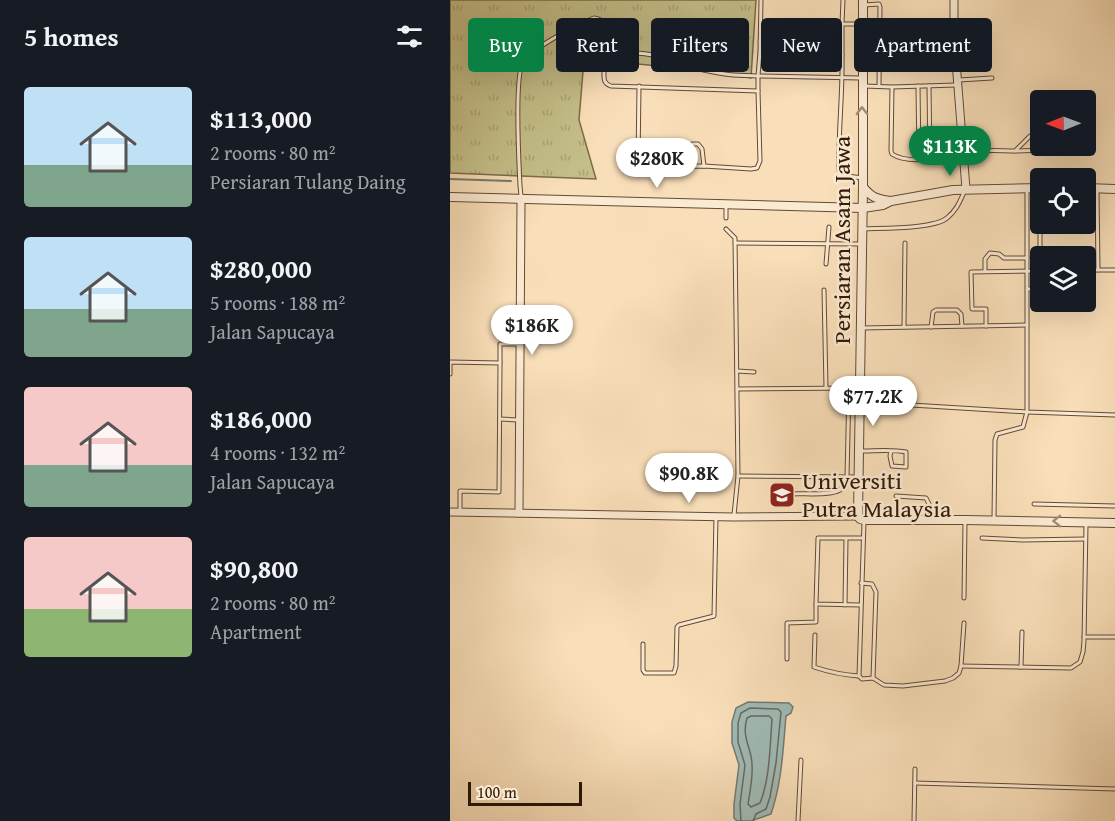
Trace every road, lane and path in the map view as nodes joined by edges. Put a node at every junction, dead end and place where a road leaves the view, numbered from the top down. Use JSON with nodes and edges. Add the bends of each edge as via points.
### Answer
{"nodes":[{"id":1,"x":760,"y":0,"type":"edge"},
{"id":2,"x":843,"y":0,"type":"edge"},
{"id":3,"x":954,"y":0,"type":"edge"},
{"id":4,"x":863,"y":2,"type":"edge"},
{"id":5,"x":863,"y":18,"type":"edge"},
{"id":6,"x":842,"y":24,"type":"joint"},
{"id":7,"x":854,"y":24,"type":"edge"},
{"id":8,"x":760,"y":42,"type":"joint"},
{"id":9,"x":760,"y":52,"type":"joint"},
{"id":10,"x":842,"y":54,"type":"edge"},
{"id":11,"x":604,"y":72,"type":"dead end"},
{"id":12,"x":862,"y":72,"type":"edge"},
{"id":13,"x":758,"y":75,"type":"junction"},
{"id":14,"x":843,"y":78,"type":"junction"},
{"id":15,"x":992,"y":78,"type":"dead end"},
{"id":16,"x":862,"y":82,"type":"junction"},
{"id":17,"x":958,"y":82,"type":"junction"},
{"id":18,"x":639,"y":86,"type":"junction"},
{"id":19,"x":879,"y":86,"type":"junction"},
{"id":20,"x":918,"y":86,"type":"junction"},
{"id":21,"x":929,"y":86,"type":"junction"},
{"id":22,"x":891,"y":87,"type":"junction"},
{"id":23,"x":758,"y":91,"type":"junction"},
{"id":24,"x":1030,"y":136,"type":"edge"},
{"id":25,"x":681,"y":144,"type":"dead end"},
{"id":26,"x":692,"y":144,"type":"dead end"},
{"id":27,"x":1015,"y":151,"type":"junction"},
{"id":28,"x":1030,"y":151,"type":"edge"},
{"id":29,"x":963,"y":154,"type":"junction"},
{"id":30,"x":919,"y":159,"type":"junction"},
{"id":31,"x":930,"y":159,"type":"junction"},
{"id":32,"x":704,"y":166,"type":"junction"},
{"id":33,"x":669,"y":167,"type":"junction"},
{"id":34,"x":863,"y":182,"type":"junction"},
{"id":35,"x":1027,"y":188,"type":"joint"},
{"id":36,"x":966,"y":189,"type":"junction"},
{"id":37,"x":1097,"y":189,"type":"joint"},
{"id":38,"x":1115,"y":189,"type":"edge"},
{"id":39,"x":450,"y":197,"type":"edge"},
{"id":40,"x":521,"y":199,"type":"junction"},
{"id":41,"x":891,"y":201,"type":"junction"},
{"id":42,"x":726,"y":204,"type":"junction"},
{"id":43,"x":863,"y":208,"type":"junction"},
{"id":44,"x":726,"y":218,"type":"dead end"},
{"id":45,"x":1097,"y":225,"type":"junction"},
{"id":46,"x":829,"y":227,"type":"dead end"},
{"id":47,"x":726,"y":229,"type":"dead end"},
{"id":48,"x":862,"y":229,"type":"junction"},
{"id":49,"x":735,"y":243,"type":"junction"},
{"id":50,"x":905,"y":243,"type":"dead end"},
{"id":51,"x":827,"y":244,"type":"junction"},
{"id":52,"x":862,"y":244,"type":"junction"},
{"id":53,"x":1040,"y":246,"type":"edge"},
{"id":54,"x":1027,"y":258,"type":"junction"},
{"id":55,"x":826,"y":264,"type":"dead end"},
{"id":56,"x":1098,"y":270,"type":"joint"},
{"id":57,"x":1115,"y":270,"type":"edge"},
{"id":58,"x":985,"y":271,"type":"junction"},
{"id":59,"x":1027,"y":271,"type":"junction"},
{"id":60,"x":1027,"y":289,"type":"joint"},
{"id":61,"x":824,"y":290,"type":"dead end"},
{"id":62,"x":1027,"y":325,"type":"junction"},
{"id":63,"x":962,"y":326,"type":"junction"},
{"id":64,"x":986,"y":326,"type":"junction"},
{"id":65,"x":904,"y":327,"type":"junction"},
{"id":66,"x":932,"y":327,"type":"junction"},
{"id":67,"x":861,"y":328,"type":"junction"},
{"id":68,"x":520,"y":344,"type":"junction"},
{"id":69,"x":500,"y":363,"type":"junction"},
{"id":70,"x":737,"y":371,"type":"junction"},
{"id":71,"x":754,"y":372,"type":"dead end"},
{"id":72,"x":450,"y":374,"type":"edge"},
{"id":73,"x":826,"y":388,"type":"junction"},
{"id":74,"x":849,"y":388,"type":"junction"},
{"id":75,"x":860,"y":388,"type":"junction"},
{"id":76,"x":736,"y":389,"type":"junction"},
{"id":77,"x":860,"y":402,"type":"junction"},
{"id":78,"x":1027,"y":412,"type":"junction"},
{"id":79,"x":1115,"y":415,"type":"edge"},
{"id":80,"x":500,"y":420,"type":"junction"},
{"id":81,"x":520,"y":420,"type":"junction"},
{"id":82,"x":891,"y":451,"type":"junction"},
{"id":83,"x":859,"y":452,"type":"junction"},
{"id":84,"x":738,"y":476,"type":"junction"},
{"id":85,"x":847,"y":477,"type":"junction"},
{"id":86,"x":859,"y":477,"type":"junction"},
{"id":87,"x":791,"y":494,"type":"dead end"},
{"id":88,"x":896,"y":495,"type":"dead end"},
{"id":89,"x":1034,"y":504,"type":"dead end"},
{"id":90,"x":1115,"y":506,"type":"edge"},
{"id":91,"x":450,"y":512,"type":"edge"},
{"id":92,"x":460,"y":512,"type":"junction"},
{"id":93,"x":519,"y":513,"type":"junction"},
{"id":94,"x":716,"y":516,"type":"junction"},
{"id":95,"x":734,"y":517,"type":"junction"},
{"id":96,"x":861,"y":518,"type":"junction"},
{"id":97,"x":934,"y":520,"type":"junction"},
{"id":98,"x":965,"y":520,"type":"junction"},
{"id":99,"x":994,"y":520,"type":"junction"},
{"id":100,"x":1086,"y":522,"type":"junction"},
{"id":101,"x":1115,"y":523,"type":"edge"},
{"id":102,"x":863,"y":538,"type":"junction"},
{"id":103,"x":982,"y":538,"type":"dead end"},
{"id":104,"x":1086,"y":538,"type":"junction"},
{"id":105,"x":846,"y":539,"type":"junction"},
{"id":106,"x":861,"y":583,"type":"junction"},
{"id":107,"x":964,"y":598,"type":"dead end"},
{"id":108,"x":816,"y":604,"type":"junction"},
{"id":109,"x":845,"y":605,"type":"junction"},
{"id":110,"x":860,"y":605,"type":"junction"},
{"id":111,"x":964,"y":623,"type":"dead end"},
{"id":112,"x":1022,"y":632,"type":"dead end"},
{"id":113,"x":815,"y":635,"type":"dead end"},
{"id":114,"x":1084,"y":637,"type":"junction"},
{"id":115,"x":1115,"y":637,"type":"edge"},
{"id":116,"x":643,"y":644,"type":"dead end"},
{"id":117,"x":787,"y":659,"type":"dead end"},
{"id":118,"x":961,"y":666,"type":"junction"},
{"id":119,"x":1021,"y":667,"type":"junction"},
{"id":120,"x":859,"y":675,"type":"junction"},
{"id":121,"x":873,"y":678,"type":"junction"},
{"id":122,"x":801,"y":760,"type":"dead end"},
{"id":123,"x":915,"y":769,"type":"dead end"},
{"id":124,"x":915,"y":783,"type":"junction"},
{"id":125,"x":1115,"y":789,"type":"edge"},
{"id":126,"x":798,"y":821,"type":"edge"},
{"id":127,"x":914,"y":821,"type":"edge"}],
"edges":[{"from":1,"to":8,"type":"lane"},
{"from":2,"to":6,"type":"lane"},
{"from":3,"to":17,"type":"street"},
{"from":4,"to":5,"type":"street","name":"Persiaran Asam Jawa"},
{"from":4,"to":19,"type":"lane","via":[[880,7]]},
{"from":6,"to":7,"type":"lane"},
{"from":8,"to":9,"type":"lane"},
{"from":9,"to":13,"type":"lane"},
{"from":10,"to":14,"type":"lane"},
{"from":11,"to":18,"type":"lane","via":[[604,81],[611,86]]},
{"from":12,"to":16,"type":"street","name":"Persiaran Asam Jawa"},
{"from":13,"to":14,"type":"lane"},
{"from":13,"to":23,"type":"lane"},
{"from":13,"to":40,"type":"lane","via":[[727,75],[623,50],[605,22],[594,18],[583,22],[528,56],[520,68]]},
{"from":14,"to":16,"type":"lane"},
{"from":14,"to":34,"type":"lane","via":[[839,170]]},
{"from":15,"to":17,"type":"lane"},
{"from":16,"to":19,"type":"lane"},
{"from":34,"to":16,"type":"street","name":"Persiaran Asam Jawa","one_way":true},
{"from":17,"to":21,"type":"lane"},
{"from":17,"to":29,"type":"street"},
{"from":18,"to":23,"type":"lane"},
{"from":18,"to":33,"type":"lane","via":[[638,163],[641,168]]},
{"from":19,"to":22,"type":"lane"},
{"from":20,"to":21,"type":"lane"},
{"from":20,"to":22,"type":"lane"},
{"from":20,"to":30,"type":"lane"},
{"from":21,"to":31,"type":"lane"},
{"from":22,"to":30,"type":"lane","via":[[892,154]]},
{"from":23,"to":32,"type":"lane","via":[[757,168]]},
{"from":24,"to":27,"type":"lane"},
{"from":25,"to":33,"type":"lane","via":[[674,146]]},
{"from":26,"to":32,"type":"lane","via":[[702,149]]},
{"from":27,"to":28,"type":"lane"},
{"from":27,"to":29,"type":"lane"},
{"from":29,"to":31,"type":"lane"},
{"from":29,"to":36,"type":"street"},
{"from":30,"to":31,"type":"lane"},
{"from":32,"to":33,"type":"lane"},
{"from":34,"to":41,"type":"street","via":[[870,195]]},
{"from":34,"to":43,"type":"street","name":"Persiaran Asam Jawa"},
{"from":35,"to":36,"type":"street"},
{"from":35,"to":54,"type":"lane"},
{"from":36,"to":41,"type":"street"},
{"from":36,"to":48,"type":"lane","via":[[957,208],[943,221]]},
{"from":37,"to":38,"type":"street"},
{"from":37,"to":45,"type":"lane"},
{"from":39,"to":40,"type":"street"},
{"from":40,"to":42,"type":"street"},
{"from":40,"to":68,"type":"street"},
{"from":41,"to":43,"type":"street"},
{"from":42,"to":43,"type":"street"},
{"from":42,"to":44,"type":"lane"},
{"from":43,"to":48,"type":"street","name":"Persiaran Asam Jawa"},
{"from":45,"to":53,"type":"lane","via":[[1040,224]]},
{"from":45,"to":56,"type":"lane"},
{"from":46,"to":51,"type":"lane"},
{"from":47,"to":49,"type":"lane"},
{"from":48,"to":52,"type":"street","name":"Persiaran Asam Jawa"},
{"from":49,"to":51,"type":"lane"},
{"from":49,"to":70,"type":"lane"},
{"from":50,"to":65,"type":"lane"},
{"from":51,"to":52,"type":"lane"},
{"from":51,"to":55,"type":"lane"},
{"from":52,"to":67,"type":"street","name":"Persiaran Asam Jawa"},
{"from":54,"to":58,"type":"lane","via":[[1004,258],[990,253],[985,259]]},
{"from":54,"to":59,"type":"lane"},
{"from":56,"to":57,"type":"lane"},
{"from":58,"to":59,"type":"lane"},
{"from":58,"to":64,"type":"lane","via":[[971,272],[972,309],[986,309]]},
{"from":59,"to":60,"type":"lane"},
{"from":60,"to":62,"type":"lane"},
{"from":61,"to":73,"type":"lane"},
{"from":62,"to":64,"type":"lane"},
{"from":62,"to":78,"type":"lane"},
{"from":63,"to":64,"type":"lane"},
{"from":63,"to":66,"type":"lane"},
{"from":63,"to":66,"type":"lane","via":[[957,310],[936,310]]},
{"from":65,"to":66,"type":"lane"},
{"from":65,"to":67,"type":"lane"},
{"from":67,"to":75,"type":"street","name":"Persiaran Asam Jawa"},
{"from":68,"to":69,"type":"lane","via":[[500,344]]},
{"from":68,"to":81,"type":"street"},
{"from":69,"to":72,"type":"lane","via":[[450,362]]},
{"from":69,"to":80,"type":"lane"},
{"from":70,"to":71,"type":"lane"},
{"from":70,"to":76,"type":"lane"},
{"from":73,"to":74,"type":"lane"},
{"from":73,"to":76,"type":"lane"},
{"from":74,"to":75,"type":"lane"},
{"from":74,"to":85,"type":"lane"},
{"from":75,"to":77,"type":"street","name":"Persiaran Asam Jawa"},
{"from":76,"to":84,"type":"lane"},
{"from":77,"to":78,"type":"lane"},
{"from":77,"to":83,"type":"street","name":"Persiaran Asam Jawa"},
{"from":78,"to":79,"type":"lane"},
{"from":78,"to":99,"type":"lane","via":[[1023,427],[997,434],[995,440]]},
{"from":80,"to":81,"type":"lane"},
{"from":80,"to":92,"type":"lane","via":[[499,492],[460,491]]},
{"from":81,"to":93,"type":"street"},
{"from":82,"to":82,"type":"lane","via":[[906,452],[906,467],[892,466]]},
{"from":82,"to":83,"type":"lane"},
{"from":83,"to":86,"type":"street","name":"Persiaran Asam Jawa"},
{"from":84,"to":85,"type":"lane"},
{"from":84,"to":95,"type":"lane"},
{"from":85,"to":86,"type":"lane"},
{"from":85,"to":87,"type":"lane","via":[[846,484],[833,493]]},
{"from":86,"to":96,"type":"street","name":"Persiaran Asam Jawa"},
{"from":88,"to":97,"type":"lane","via":[[926,498]]},
{"from":89,"to":90,"type":"lane"},
{"from":91,"to":92,"type":"street"},
{"from":92,"to":93,"type":"street"},
{"from":93,"to":94,"type":"street"},
{"from":94,"to":95,"type":"street"},
{"from":94,"to":116,"type":"lane","via":[[714,616],[677,627],[674,673],[645,673]]},
{"from":95,"to":96,"type":"street"},
{"from":96,"to":97,"type":"street"},
{"from":96,"to":102,"type":"lane"},
{"from":97,"to":98,"type":"street"},
{"from":98,"to":99,"type":"street"},
{"from":98,"to":107,"type":"lane"},
{"from":100,"to":99,"type":"street","one_way":true},
{"from":100,"to":101,"type":"street"},
{"from":100,"to":104,"type":"lane"},
{"from":102,"to":105,"type":"lane"},
{"from":102,"to":106,"type":"lane"},
{"from":103,"to":104,"type":"lane"},
{"from":104,"to":114,"type":"lane"},
{"from":105,"to":108,"type":"lane","via":[[818,538]]},
{"from":105,"to":109,"type":"lane"},
{"from":106,"to":110,"type":"lane"},
{"from":106,"to":121,"type":"lane","via":[[872,584],[876,592]]},
{"from":108,"to":109,"type":"lane"},
{"from":108,"to":117,"type":"lane","via":[[816,622],[787,623]]},
{"from":109,"to":110,"type":"lane"},
{"from":110,"to":120,"type":"lane"},
{"from":111,"to":118,"type":"lane"},
{"from":112,"to":119,"type":"lane"},
{"from":113,"to":120,"type":"lane","via":[[814,667]]},
{"from":114,"to":115,"type":"lane"},
{"from":114,"to":119,"type":"lane","via":[[1083,652],[1076,666]]},
{"from":118,"to":119,"type":"lane"},
{"from":118,"to":121,"type":"lane","via":[[953,678],[931,683],[884,685]]},
{"from":120,"to":121,"type":"lane","via":[[862,679]]},
{"from":122,"to":126,"type":"lane"},
{"from":123,"to":124,"type":"lane"},
{"from":124,"to":125,"type":"lane"},
{"from":124,"to":127,"type":"lane"}]}
